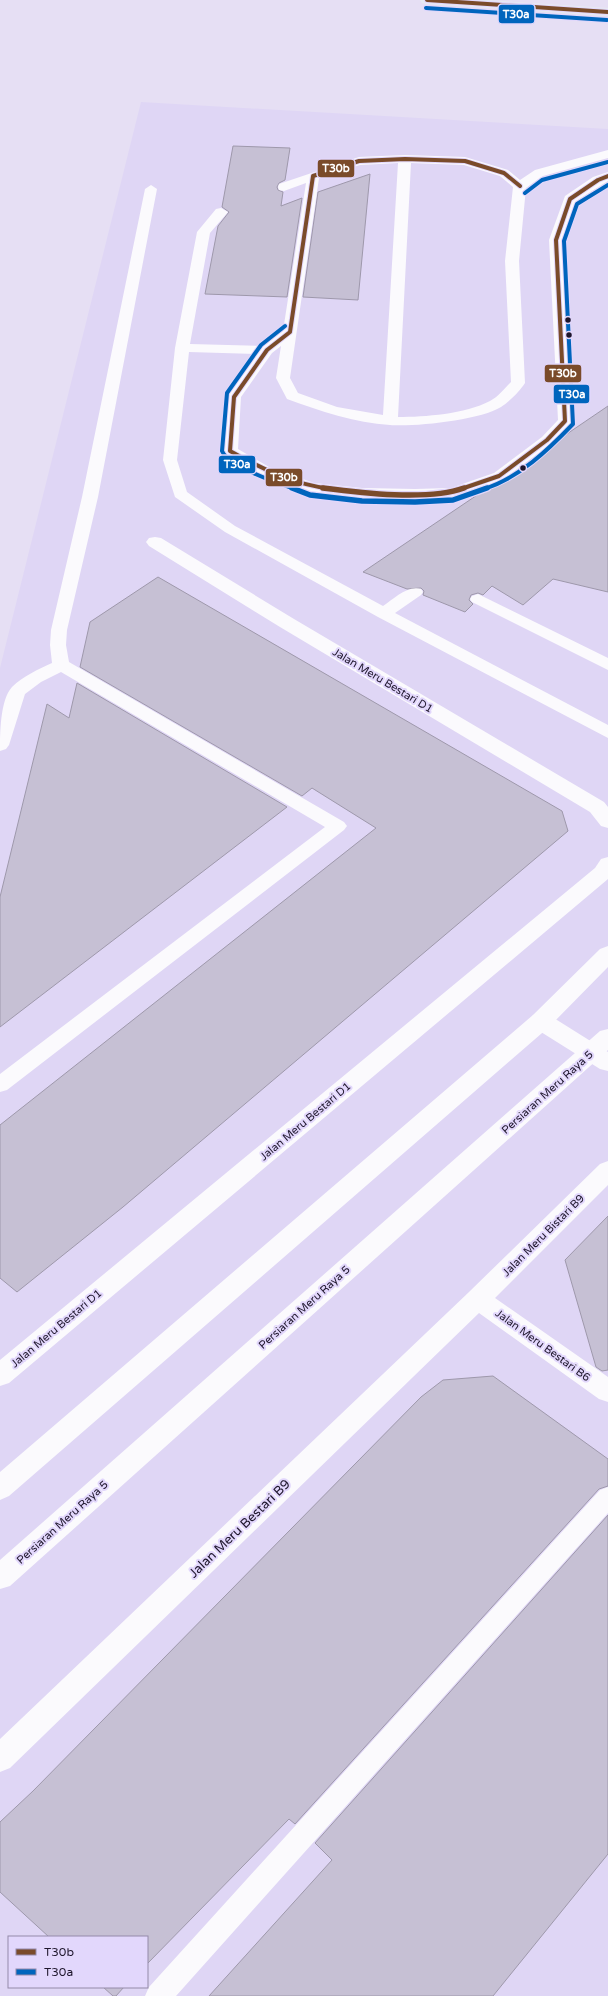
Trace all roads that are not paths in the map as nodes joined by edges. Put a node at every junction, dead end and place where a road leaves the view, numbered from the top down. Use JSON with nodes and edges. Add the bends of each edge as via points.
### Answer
{"nodes":[{"id":1,"x":427,"y":0,"type":"edge"},
{"id":2,"x":608,"y":12,"type":"edge"},
{"id":3,"x":608,"y":154,"type":"edge"},
{"id":4,"x":406,"y":159,"type":"junction"},
{"id":5,"x":313,"y":176,"type":"junction"},
{"id":6,"x":608,"y":176,"type":"edge"},
{"id":7,"x":520,"y":186,"type":"junction"},
{"id":8,"x":284,"y":187,"type":"dead end"},
{"id":9,"x":151,"y":189,"type":"dead end"},
{"id":10,"x":221,"y":212,"type":"dead end"},
{"id":11,"x":290,"y":332,"type":"junction"},
{"id":12,"x":182,"y":348,"type":"junction"},
{"id":13,"x":267,"y":350,"type":"junction"},
{"id":14,"x":390,"y":421,"type":"junction"},
{"id":15,"x":156,"y":542,"type":"dead end"},
{"id":16,"x":415,"y":592,"type":"dead end"},
{"id":17,"x":478,"y":599,"type":"dead end"},
{"id":18,"x":384,"y":613,"type":"junction"},
{"id":19,"x":62,"y":665,"type":"junction"},
{"id":20,"x":608,"y":665,"type":"edge"},
{"id":21,"x":608,"y":732,"type":"edge"},
{"id":22,"x":0,"y":745,"type":"edge"},
{"id":23,"x":608,"y":821,"type":"edge"},
{"id":24,"x":608,"y":864,"type":"edge"},
{"id":25,"x":608,"y":954,"type":"edge"},
{"id":26,"x":541,"y":1021,"type":"junction"},
{"id":27,"x":602,"y":1051,"type":"edge"},
{"id":28,"x":0,"y":1085,"type":"edge"},
{"id":29,"x":608,"y":1170,"type":"edge"},
{"id":30,"x":478,"y":1298,"type":"junction"},
{"id":31,"x":0,"y":1375,"type":"edge"},
{"id":32,"x":608,"y":1392,"type":"edge"},
{"id":33,"x":0,"y":1488,"type":"edge"},
{"id":34,"x":608,"y":1497,"type":"edge"},
{"id":35,"x":0,"y":1577,"type":"edge"},
{"id":36,"x":0,"y":1758,"type":"edge"},
{"id":37,"x":158,"y":1996,"type":"edge"}],
"edges":[{"from":1,"to":2,"type":"main road"},
{"from":3,"to":7,"type":"lane","via":[[539,173]]},
{"from":4,"to":5,"type":"lane","via":[[359,161]]},
{"from":4,"to":7,"type":"lane","via":[[465,161],[504,173]]},
{"from":4,"to":14,"type":"lane"},
{"from":5,"to":8,"type":"lane"},
{"from":5,"to":11,"type":"lane"},
{"from":6,"to":13,"type":"lane","via":[[570,199],[556,240],[565,420],[547,440],[499,476],[453,492],[362,493],[312,488],[264,470],[230,451],[230,435],[234,397]]},
{"from":7,"to":14,"type":"lane","via":[[512,260],[518,384],[496,404],[466,414],[416,421]]},
{"from":9,"to":19,"type":"lane","via":[[90,497],[59,630],[58,645]]},
{"from":10,"to":12,"type":"lane","via":[[204,232]]},
{"from":11,"to":13,"type":"lane"},
{"from":11,"to":14,"type":"lane","via":[[283,378],[292,396],[334,411]]},
{"from":12,"to":13,"type":"lane"},
{"from":12,"to":18,"type":"lane","via":[[170,460],[180,494],[230,529]]},
{"from":15,"to":23,"type":"street","name":"Jalan Meru Bestari D1","via":[[597,807]]},
{"from":16,"to":18,"type":"lane"},
{"from":17,"to":20,"type":"lane"},
{"from":18,"to":21,"type":"lane"},
{"from":19,"to":22,"type":"lane","via":[[35,678],[18,691]]},
{"from":19,"to":28,"type":"lane","via":[[338,826]]},
{"from":24,"to":31,"type":"street","name":"Jalan Meru Bestari D1","via":[[602,873]]},
{"from":25,"to":26,"type":"street"},
{"from":26,"to":27,"type":"street"},
{"from":26,"to":33,"type":"street"},
{"from":27,"to":35,"type":"street","name":"Persiaran Meru Raya 5"},
{"from":29,"to":30,"type":"street","name":"Jalan Meru Bistari B9"},
{"from":30,"to":32,"type":"street","name":"Jalan Meru Bestari B6"},
{"from":30,"to":36,"type":"street","name":"Jalan Meru Bestari B9"},
{"from":34,"to":37,"type":"lane"}]}
